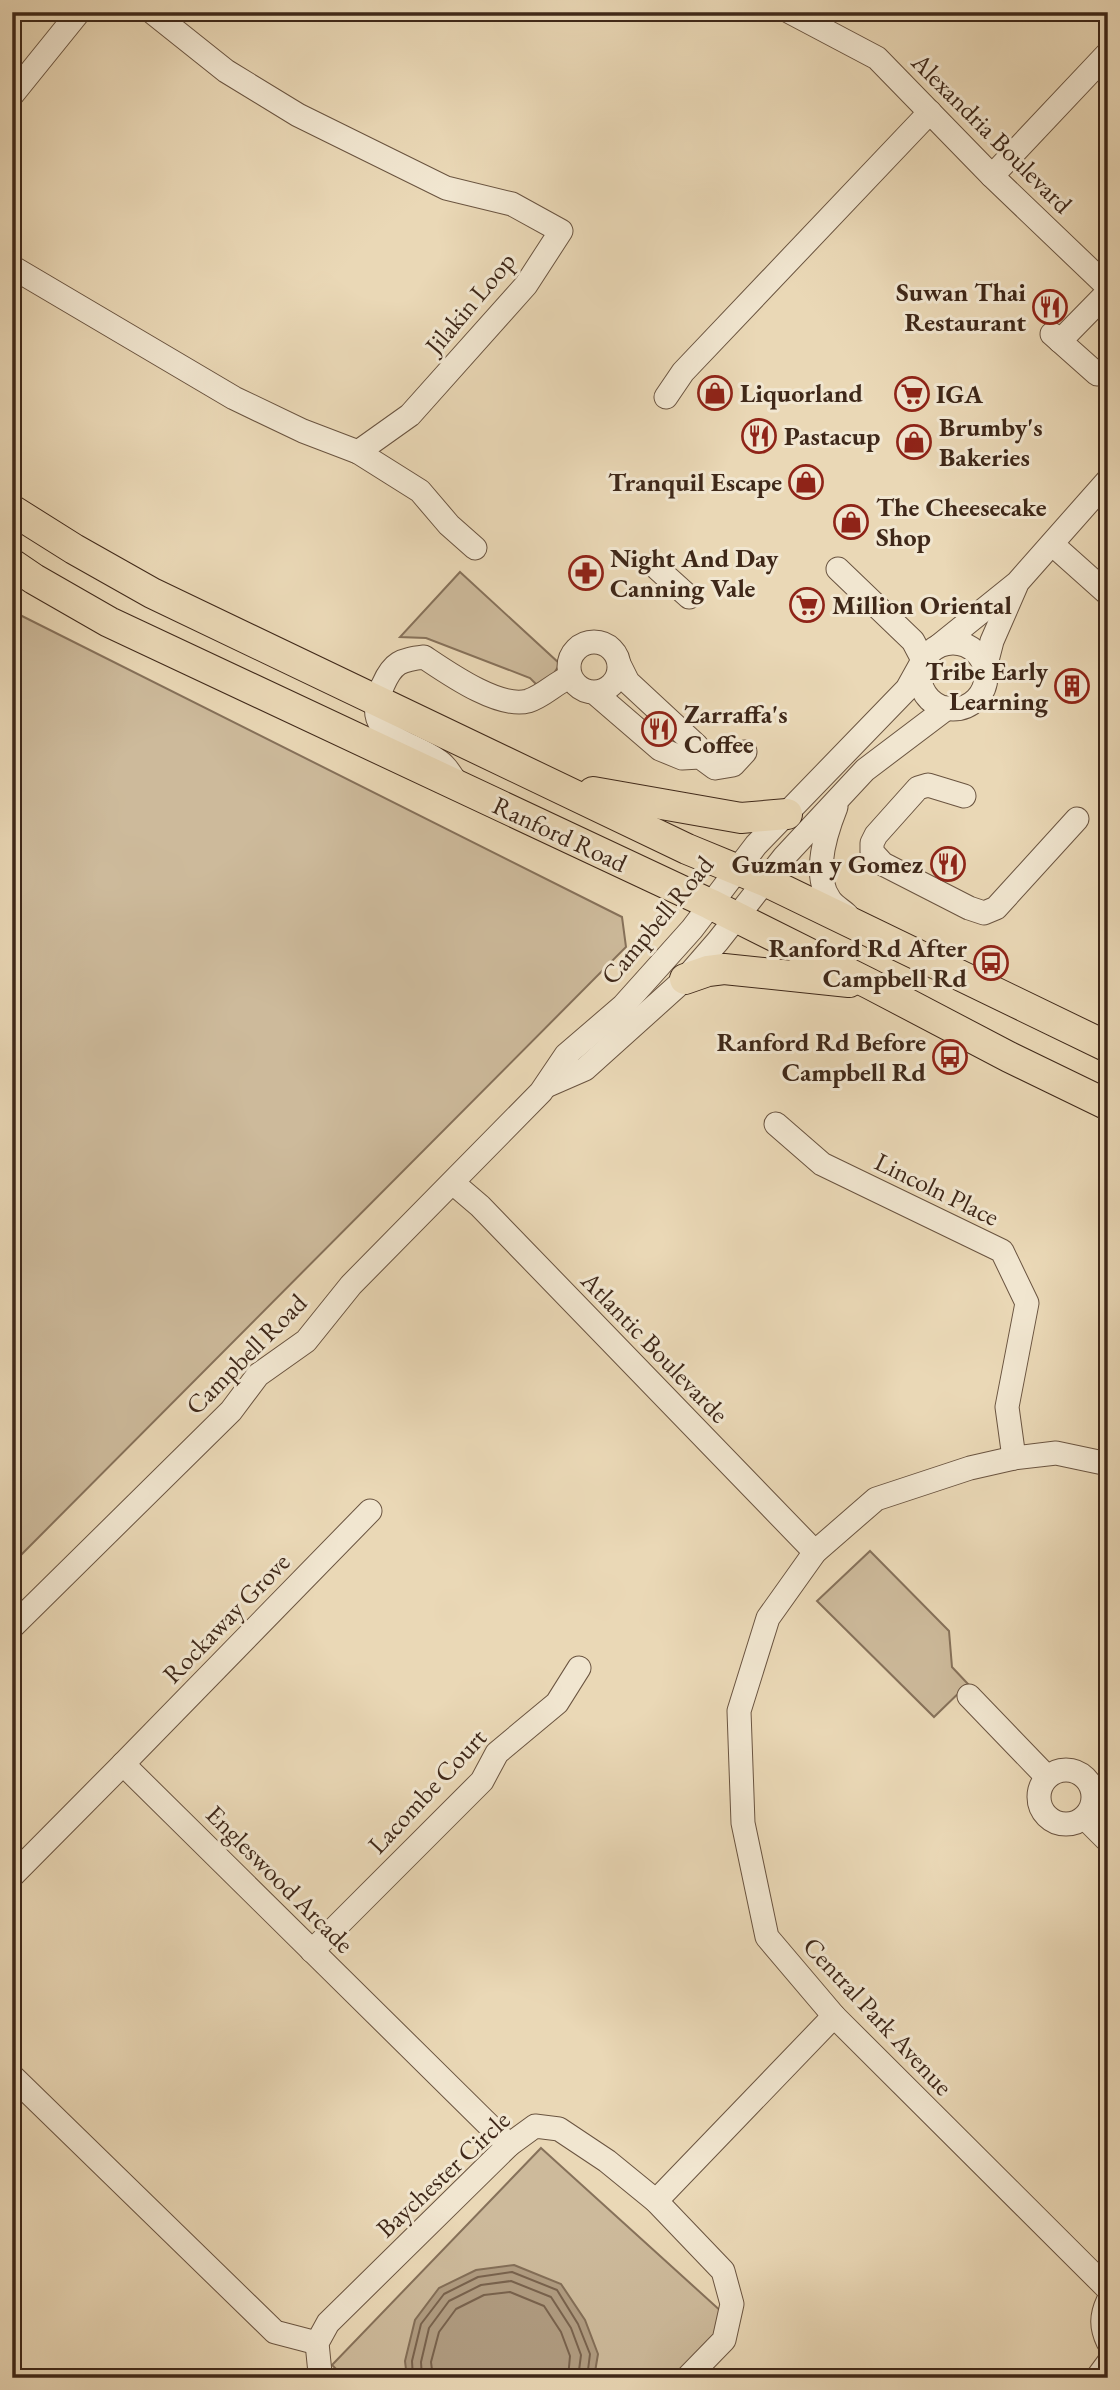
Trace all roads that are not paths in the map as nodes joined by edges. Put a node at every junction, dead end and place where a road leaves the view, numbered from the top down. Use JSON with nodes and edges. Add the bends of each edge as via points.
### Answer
{"nodes":[{"id":1,"x":79,"y":12,"type":"edge"},
{"id":2,"x":152,"y":12,"type":"edge"},
{"id":3,"x":790,"y":12,"type":"edge"},
{"id":4,"x":1108,"y":53,"type":"edge"},
{"id":5,"x":12,"y":95,"type":"edge"},
{"id":6,"x":930,"y":112,"type":"junction"},
{"id":7,"x":992,"y":176,"type":"junction"},
{"id":8,"x":12,"y":267,"type":"edge"},
{"id":9,"x":1108,"y":290,"type":"edge"},
{"id":10,"x":1097,"y":374,"type":"dead end"},
{"id":11,"x":666,"y":397,"type":"dead end"},
{"id":12,"x":358,"y":452,"type":"junction"},
{"id":13,"x":1108,"y":480,"type":"edge"},
{"id":14,"x":12,"y":510,"type":"edge"},
{"id":15,"x":1052,"y":544,"type":"junction"},
{"id":16,"x":475,"y":548,"type":"dead end"},
{"id":17,"x":12,"y":564,"type":"edge"},
{"id":18,"x":658,"y":569,"type":"dead end"},
{"id":19,"x":838,"y":569,"type":"dead end"},
{"id":20,"x":1017,"y":583,"type":"junction"},
{"id":21,"x":1108,"y":594,"type":"edge"},
{"id":22,"x":689,"y":597,"type":"dead end"},
{"id":23,"x":927,"y":651,"type":"junction"},
{"id":24,"x":620,"y":666,"type":"junction"},
{"id":25,"x":985,"y":668,"type":"junction"},
{"id":26,"x":570,"y":677,"type":"junction"},
{"id":27,"x":595,"y":693,"type":"junction"},
{"id":28,"x":376,"y":699,"type":"junction"},
{"id":29,"x":947,"y":708,"type":"junction"},
{"id":30,"x":745,"y":752,"type":"dead end"},
{"id":31,"x":699,"y":757,"type":"junction"},
{"id":32,"x":559,"y":786,"type":"junction"},
{"id":33,"x":460,"y":788,"type":"junction"},
{"id":34,"x":964,"y":796,"type":"dead end"},
{"id":35,"x":839,"y":797,"type":"junction"},
{"id":36,"x":787,"y":814,"type":"junction"},
{"id":37,"x":1077,"y":819,"type":"dead end"},
{"id":38,"x":736,"y":868,"type":"junction"},
{"id":39,"x":765,"y":881,"type":"junction"},
{"id":40,"x":710,"y":904,"type":"junction"},
{"id":41,"x":737,"y":918,"type":"junction"},
{"id":42,"x":864,"y":930,"type":"junction"},
{"id":43,"x":685,"y":979,"type":"junction"},
{"id":44,"x":870,"y":984,"type":"junction"},
{"id":45,"x":1108,"y":1047,"type":"edge"},
{"id":46,"x":546,"y":1087,"type":"junction"},
{"id":47,"x":1108,"y":1105,"type":"edge"},
{"id":48,"x":776,"y":1124,"type":"dead end"},
{"id":49,"x":453,"y":1183,"type":"junction"},
{"id":50,"x":1014,"y":1458,"type":"junction"},
{"id":51,"x":1108,"y":1464,"type":"edge"},
{"id":52,"x":370,"y":1511,"type":"dead end"},
{"id":53,"x":815,"y":1552,"type":"junction"},
{"id":54,"x":12,"y":1627,"type":"edge"},
{"id":55,"x":579,"y":1668,"type":"dead end"},
{"id":56,"x":969,"y":1696,"type":"dead end"},
{"id":57,"x":123,"y":1764,"type":"junction"},
{"id":58,"x":1047,"y":1777,"type":"junction"},
{"id":59,"x":1085,"y":1818,"type":"junction"},
{"id":60,"x":1108,"y":1840,"type":"edge"},
{"id":61,"x":12,"y":1876,"type":"edge"},
{"id":62,"x":312,"y":1951,"type":"junction"},
{"id":63,"x":834,"y":2016,"type":"junction"},
{"id":64,"x":12,"y":2076,"type":"edge"},
{"id":65,"x":509,"y":2145,"type":"junction"},
{"id":66,"x":656,"y":2202,"type":"junction"},
{"id":67,"x":1108,"y":2289,"type":"edge"},
{"id":68,"x":1108,"y":2301,"type":"edge"},
{"id":69,"x":1108,"y":2342,"type":"edge"},
{"id":70,"x":317,"y":2343,"type":"junction"},
{"id":71,"x":1108,"y":2363,"type":"edge"},
{"id":72,"x":323,"y":2378,"type":"edge"},
{"id":73,"x":687,"y":2378,"type":"edge"},
{"id":74,"x":1097,"y":2378,"type":"edge"}],
"edges":[{"from":1,"to":5,"type":"street"},
{"from":2,"to":12,"type":"street","name":"Jilakin Loop","via":[[226,71],[298,115],[446,188],[512,204],[561,231],[526,285],[410,415]]},
{"from":3,"to":6,"type":"street","name":"Alexandria Boulevard","via":[[877,58]]},
{"from":4,"to":7,"type":"street"},
{"from":6,"to":7,"type":"street","name":"Alexandria Boulevard"},
{"from":6,"to":11,"type":"street","via":[[683,372]]},
{"from":7,"to":9,"type":"street","name":"Alexandria Boulevard"},
{"from":8,"to":12,"type":"street","via":[[234,398]]},
{"from":9,"to":10,"type":"street","via":[[1056,337]]},
{"from":12,"to":16,"type":"street","via":[[420,491]]},
{"from":13,"to":15,"type":"street","name":"Campbell Road"},
{"from":14,"to":28,"type":"main road","name":"Ranford Road","via":[[152,593]]},
{"from":15,"to":20,"type":"street","name":"Campbell Road"},
{"from":15,"to":21,"type":"street"},
{"from":17,"to":33,"type":"main road","name":"Ranford Road","via":[[109,622]]},
{"from":18,"to":22,"type":"street"},
{"from":19,"to":23,"type":"street","via":[[878,616]]},
{"from":20,"to":23,"type":"street","name":"Campbell Road"},
{"from":20,"to":25,"type":"street","name":"Campbell Road"},
{"from":23,"to":25,"type":"street","via":[[951,642],[962,644],[973,649]]},
{"from":23,"to":29,"type":"street","via":[[919,674],[921,686],[936,704]]},
{"from":23,"to":36,"type":"street","name":"Campbell Road","via":[[907,689]]},
{"from":24,"to":26,"type":"street","via":[[615,652],[593,635],[572,654]]},
{"from":24,"to":27,"type":"street","via":[[610,688]]},
{"from":24,"to":31,"type":"street","via":[[628,682],[697,746]]},
{"from":25,"to":29,"type":"street","via":[[977,698],[959,708]]},
{"from":26,"to":27,"type":"street","via":[[580,689]]},
{"from":26,"to":28,"type":"street","via":[[524,702],[499,700],[425,657],[401,660],[388,673]]},
{"from":27,"to":31,"type":"street","via":[[660,748],[682,758]]},
{"from":28,"to":32,"type":"main road","name":"Ranford Road"},
{"from":28,"to":33,"type":"street","via":[[375,713],[390,737],[440,761]]},
{"from":29,"to":35,"type":"street","name":"Campbell Road","via":[[865,770]]},
{"from":30,"to":31,"type":"street","via":[[733,765],[715,768]]},
{"from":32,"to":36,"type":"main road","via":[[741,818]]},
{"from":32,"to":38,"type":"main road","name":"Ranford Road"},
{"from":33,"to":40,"type":"main road","name":"Ranford Road"},
{"from":34,"to":37,"type":"street","via":[[928,785],[918,789],[876,835],[872,852],[883,864],[984,913],[996,908]]},
{"from":35,"to":39,"type":"street","name":"Campbell Road"},
{"from":35,"to":42,"type":"street","name":"Campbell Road","via":[[824,845],[824,888],[831,901]]},
{"from":36,"to":38,"type":"street","name":"Campbell Road"},
{"from":38,"to":39,"type":"main road","name":"Ranford Road"},
{"from":38,"to":40,"type":"street","name":"Campbell Road"},
{"from":39,"to":41,"type":"street","name":"Campbell Road"},
{"from":39,"to":42,"type":"main road","name":"Ranford Road"},
{"from":40,"to":41,"type":"main road","name":"Ranford Road"},
{"from":40,"to":46,"type":"street","name":"Campbell Road","via":[[623,1006],[566,1055]]},
{"from":41,"to":43,"type":"street","name":"Campbell Road"},
{"from":41,"to":44,"type":"main road","name":"Ranford Road"},
{"from":42,"to":45,"type":"main road","name":"Ranford Road"},
{"from":43,"to":44,"type":"main road","via":[[724,969]]},
{"from":43,"to":46,"type":"street","name":"Campbell Road","via":[[585,1069]]},
{"from":44,"to":47,"type":"main road","name":"Ranford Road"},
{"from":46,"to":49,"type":"street","name":"Campbell Road"},
{"from":48,"to":50,"type":"street","name":"Lincoln Place","via":[[822,1164],[1002,1251],[1027,1303],[1007,1407]]},
{"from":49,"to":53,"type":"street","name":"Atlantic Boulevarde"},
{"from":49,"to":54,"type":"street","name":"Campbell Road","via":[[351,1285],[306,1341],[258,1375],[231,1411]]},
{"from":50,"to":51,"type":"street","name":"Central Park Avenue","via":[[1056,1453]]},
{"from":50,"to":53,"type":"street","name":"Central Park Avenue","via":[[876,1499]]},
{"from":52,"to":57,"type":"street","name":"Rockaway Grove"},
{"from":53,"to":63,"type":"street","name":"Central Park Avenue","via":[[768,1618],[739,1711],[743,1823],[767,1937]]},
{"from":55,"to":62,"type":"street","name":"Lacombe Court","via":[[557,1703],[497,1753],[482,1781]]},
{"from":56,"to":58,"type":"street"},
{"from":57,"to":61,"type":"street"},
{"from":57,"to":62,"type":"street","name":"Engleswood Arcade"},
{"from":58,"to":59,"type":"street","via":[[1038,1794],[1042,1812],[1058,1824]]},
{"from":58,"to":59,"type":"street","via":[[1064,1770],[1083,1775],[1094,1801]]},
{"from":59,"to":60,"type":"street"},
{"from":62,"to":65,"type":"street","name":"Engleswood Arcade"},
{"from":63,"to":66,"type":"street"},
{"from":63,"to":67,"type":"street","name":"Central Park Avenue"},
{"from":64,"to":70,"type":"street","via":[[275,2332]]},
{"from":65,"to":66,"type":"street","name":"Baychester Circle","via":[[535,2126],[559,2129]]},
{"from":65,"to":70,"type":"street","name":"Baychester Circle","via":[[328,2323]]},
{"from":66,"to":73,"type":"street","name":"Baychester Circle","via":[[723,2270],[732,2304],[724,2340]]},
{"from":68,"to":69,"type":"street","via":[[1102,2316]]},
{"from":70,"to":72,"type":"street"},
{"from":71,"to":74,"type":"street"}]}
